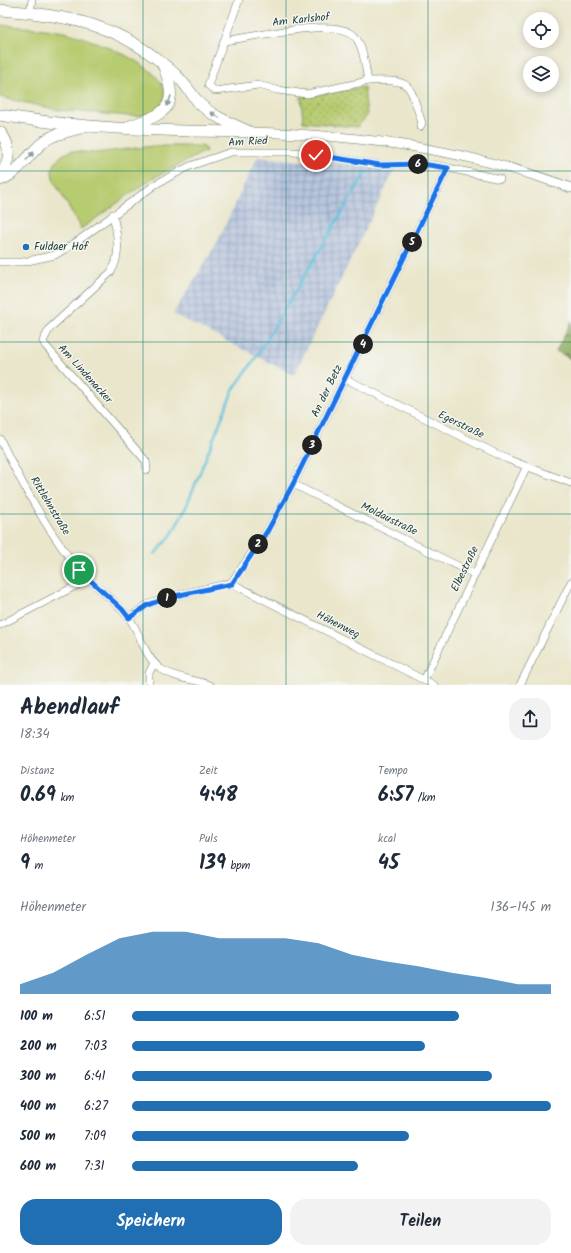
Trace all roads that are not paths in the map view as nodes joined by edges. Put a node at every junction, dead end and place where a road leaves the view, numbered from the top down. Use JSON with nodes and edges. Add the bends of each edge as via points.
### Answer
{"nodes":[{"id":1,"x":32,"y":0,"type":"edge"},
{"id":2,"x":239,"y":0,"type":"edge"},
{"id":3,"x":0,"y":10,"type":"edge"},
{"id":4,"x":30,"y":12,"type":"junction"},
{"id":5,"x":224,"y":41,"type":"junction"},
{"id":6,"x":163,"y":64,"type":"junction"},
{"id":7,"x":368,"y":81,"type":"junction"},
{"id":8,"x":0,"y":115,"type":"edge"},
{"id":9,"x":88,"y":126,"type":"junction"},
{"id":10,"x":420,"y":126,"type":"dead end"},
{"id":11,"x":124,"y":128,"type":"junction"},
{"id":12,"x":0,"y":132,"type":"edge"},
{"id":13,"x":250,"y":132,"type":"junction"},
{"id":14,"x":448,"y":168,"type":"junction"},
{"id":15,"x":0,"y":176,"type":"edge"},
{"id":16,"x":500,"y":179,"type":"dead end"},
{"id":17,"x":0,"y":180,"type":"edge"},
{"id":18,"x":571,"y":188,"type":"edge"},
{"id":19,"x":113,"y":214,"type":"junction"},
{"id":20,"x":0,"y":262,"type":"edge"},
{"id":21,"x":346,"y":379,"type":"junction"},
{"id":22,"x":0,"y":439,"type":"edge"},
{"id":23,"x":526,"y":468,"type":"junction"},
{"id":24,"x":146,"y":470,"type":"dead end"},
{"id":25,"x":571,"y":483,"type":"edge"},
{"id":26,"x":293,"y":484,"type":"junction"},
{"id":27,"x":474,"y":574,"type":"junction"},
{"id":28,"x":89,"y":580,"type":"junction"},
{"id":29,"x":571,"y":582,"type":"edge"},
{"id":30,"x":232,"y":584,"type":"junction"},
{"id":31,"x":129,"y":618,"type":"junction"},
{"id":32,"x":0,"y":625,"type":"edge"},
{"id":33,"x":154,"y":663,"type":"junction"},
{"id":34,"x":424,"y":680,"type":"junction"},
{"id":35,"x":149,"y":685,"type":"edge"},
{"id":36,"x":210,"y":685,"type":"edge"},
{"id":37,"x":434,"y":685,"type":"edge"},
{"id":38,"x":520,"y":685,"type":"edge"}],
"edges":[{"from":1,"to":4,"type":"street"},
{"from":2,"to":5,"type":"street"},
{"from":3,"to":4,"type":"highway"},
{"from":4,"to":6,"type":"highway","via":[[66,17],[108,30],[144,49]]},
{"from":5,"to":7,"type":"street","name":"Am Karlshof","via":[[318,27],[335,27],[352,34],[360,46]]},
{"from":5,"to":7,"type":"street","via":[[208,85],[215,91],[258,85],[307,94]]},
{"from":6,"to":11,"type":"highway","one_way":true,"via":[[171,86],[167,106],[156,117]]},
{"from":13,"to":6,"type":"highway","one_way":true,"via":[[206,109],[177,75]]},
{"from":7,"to":10,"type":"street","via":[[397,81],[406,84],[422,123]]},
{"from":8,"to":9,"type":"highway"},
{"from":9,"to":11,"type":"highway"},
{"from":17,"to":9,"type":"highway","one_way":true,"via":[[9,177],[51,137]]},
{"from":11,"to":13,"type":"highway"},
{"from":12,"to":15,"type":"highway","via":[[9,152],[7,164]]},
{"from":13,"to":18,"type":"main road","via":[[338,136],[423,147],[495,164]]},
{"from":14,"to":16,"type":"street","name":"Am Ried"},
{"from":14,"to":19,"type":"street","name":"Am Ried","via":[[422,164],[380,165],[294,152],[231,152],[206,159],[175,173]]},
{"from":14,"to":21,"type":"street","name":"An der Betz"},
{"from":19,"to":20,"type":"street","name":"Am Ried","via":[[75,243],[55,254],[23,262]]},
{"from":19,"to":24,"type":"street","name":"Am Lindenacker","via":[[118,243],[115,266],[50,328],[43,341],[146,461]]},
{"from":21,"to":23,"type":"street","name":"Egerstraße"},
{"from":21,"to":26,"type":"street","name":"An der Betz"},
{"from":22,"to":28,"type":"street","name":"Rittlehnstraße","via":[[57,541]]},
{"from":23,"to":25,"type":"street","name":"Egerstraße"},
{"from":23,"to":27,"type":"street","name":"Elbestraße"},
{"from":26,"to":27,"type":"street","name":"Moldaustraße"},
{"from":26,"to":30,"type":"street","name":"An der Betz","via":[[268,530]]},
{"from":27,"to":34,"type":"street","name":"Elbestraße"},
{"from":28,"to":31,"type":"street","name":"Rittlehnstraße"},
{"from":28,"to":32,"type":"street"},
{"from":29,"to":38,"type":"street"},
{"from":30,"to":31,"type":"street","via":[[170,597],[148,605]]},
{"from":30,"to":34,"type":"street","name":"Höhenweg"},
{"from":31,"to":33,"type":"street","name":"Rittlehnstraße"},
{"from":33,"to":35,"type":"street","via":[[149,673]]},
{"from":33,"to":36,"type":"street","name":"Rittlehnstraße","via":[[170,674]]},
{"from":34,"to":37,"type":"street","name":"Höhenweg"}]}
